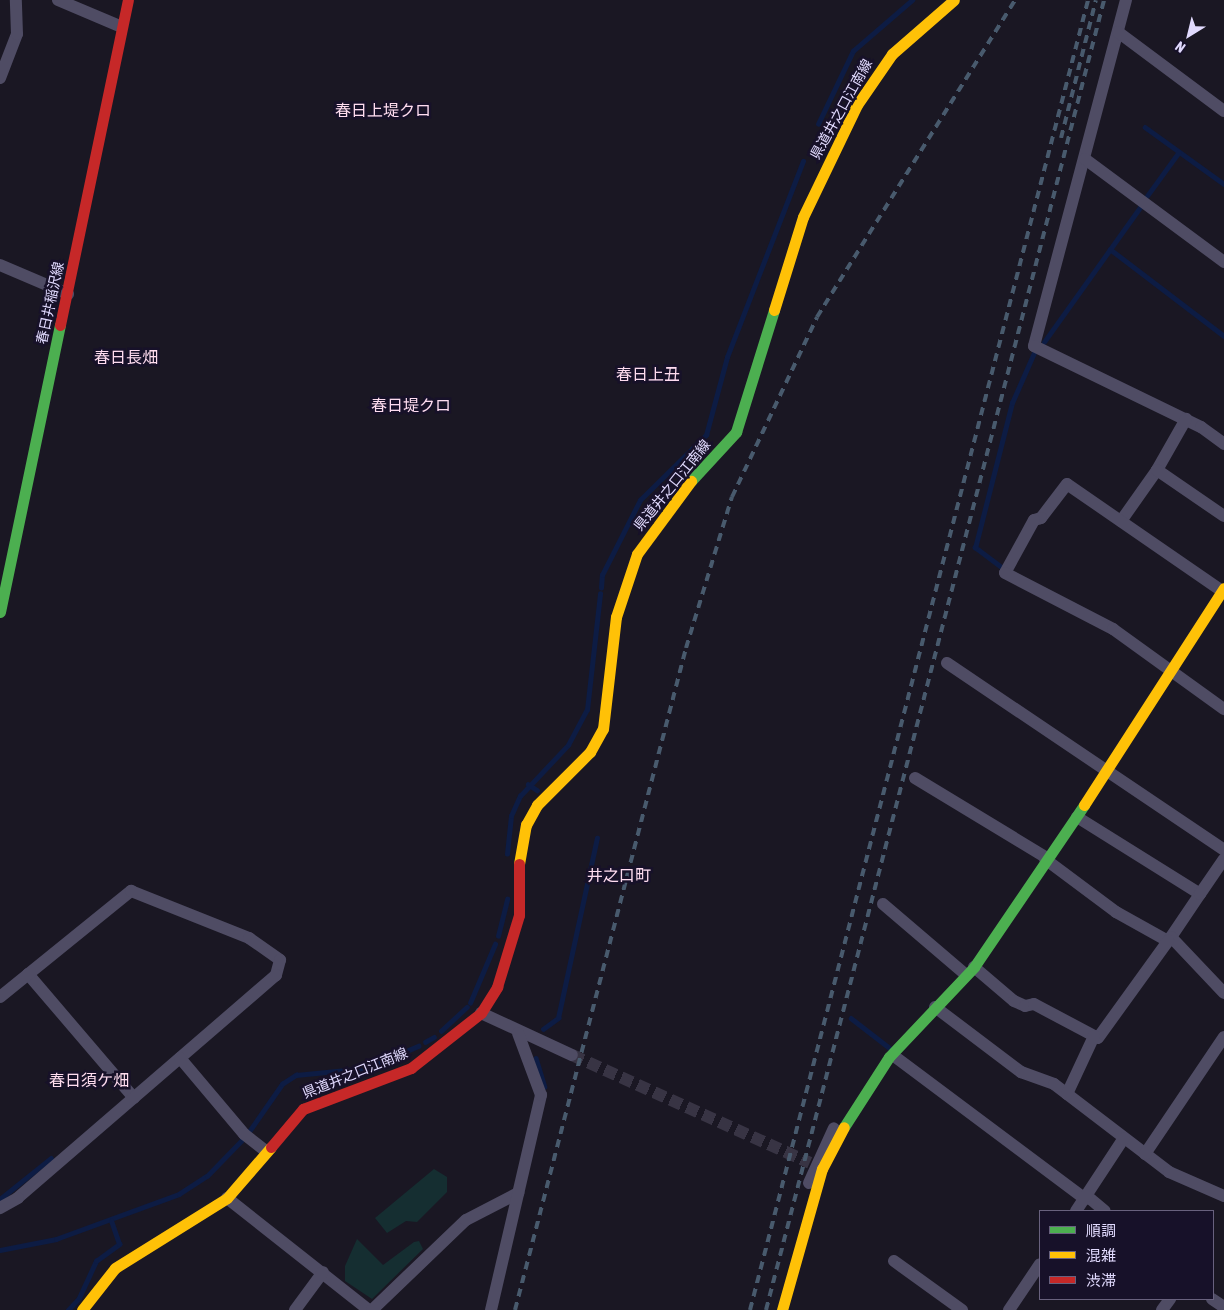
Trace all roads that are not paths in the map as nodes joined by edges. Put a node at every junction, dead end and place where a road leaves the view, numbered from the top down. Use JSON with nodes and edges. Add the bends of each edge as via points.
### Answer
{"nodes":[{"id":1,"x":16,"y":0,"type":"edge"},
{"id":2,"x":58,"y":0,"type":"edge"},
{"id":3,"x":128,"y":0,"type":"edge"},
{"id":4,"x":954,"y":0,"type":"edge"},
{"id":5,"x":1126,"y":0,"type":"edge"},
{"id":6,"x":122,"y":27,"type":"junction"},
{"id":7,"x":1118,"y":32,"type":"junction"},
{"id":8,"x":0,"y":78,"type":"edge"},
{"id":9,"x":1224,"y":111,"type":"edge"},
{"id":10,"x":1085,"y":159,"type":"junction"},
{"id":11,"x":1224,"y":262,"type":"edge"},
{"id":12,"x":0,"y":265,"type":"edge"},
{"id":13,"x":68,"y":294,"type":"junction"},
{"id":14,"x":1186,"y":419,"type":"junction"},
{"id":15,"x":1224,"y":444,"type":"edge"},
{"id":16,"x":1157,"y":470,"type":"junction"},
{"id":17,"x":1224,"y":516,"type":"edge"},
{"id":18,"x":1121,"y":521,"type":"junction"},
{"id":19,"x":2,"y":586,"type":"edge"},
{"id":20,"x":1222,"y":594,"type":"edge"},
{"id":21,"x":0,"y":612,"type":"edge"},
{"id":22,"x":947,"y":663,"type":"dead end"},
{"id":23,"x":1170,"y":670,"type":"junction"},
{"id":24,"x":1224,"y":709,"type":"edge"},
{"id":25,"x":1107,"y":769,"type":"junction"},
{"id":26,"x":914,"y":778,"type":"dead end"},
{"id":27,"x":1077,"y":817,"type":"junction"},
{"id":28,"x":1224,"y":850,"type":"edge"},
{"id":29,"x":1046,"y":859,"type":"junction"},
{"id":30,"x":1224,"y":859,"type":"edge"},
{"id":31,"x":1200,"y":894,"type":"junction"},
{"id":32,"x":883,"y":904,"type":"dead end"},
{"id":33,"x":1169,"y":939,"type":"junction"},
{"id":34,"x":970,"y":971,"type":"junction"},
{"id":35,"x":28,"y":974,"type":"junction"},
{"id":36,"x":1222,"y":986,"type":"edge"},
{"id":37,"x":0,"y":997,"type":"edge"},
{"id":38,"x":935,"y":1007,"type":"junction"},
{"id":39,"x":481,"y":1013,"type":"junction"},
{"id":40,"x":518,"y":1033,"type":"junction"},
{"id":41,"x":1094,"y":1036,"type":"junction"},
{"id":42,"x":1224,"y":1037,"type":"edge"},
{"id":43,"x":572,"y":1055,"type":"tunnel mouth"},
{"id":44,"x":892,"y":1056,"type":"junction"},
{"id":45,"x":180,"y":1058,"type":"junction"},
{"id":46,"x":1067,"y":1094,"type":"junction"},
{"id":47,"x":134,"y":1098,"type":"junction"},
{"id":48,"x":1124,"y":1138,"type":"junction"},
{"id":49,"x":266,"y":1151,"type":"junction"},
{"id":50,"x":1145,"y":1154,"type":"junction"},
{"id":51,"x":518,"y":1193,"type":"junction"},
{"id":52,"x":1224,"y":1196,"type":"edge"},
{"id":53,"x":1086,"y":1197,"type":"junction"},
{"id":54,"x":227,"y":1198,"type":"junction"},
{"id":55,"x":0,"y":1208,"type":"edge"},
{"id":56,"x":1077,"y":1210,"type":"edge"},
{"id":57,"x":1104,"y":1210,"type":"edge"},
{"id":58,"x":894,"y":1262,"type":"dead end"},
{"id":59,"x":1039,"y":1265,"type":"edge"},
{"id":60,"x":323,"y":1272,"type":"junction"},
{"id":61,"x":1214,"y":1300,"type":"edge"},
{"id":62,"x":1224,"y":1307,"type":"edge"},
{"id":63,"x":786,"y":1308,"type":"edge"},
{"id":64,"x":83,"y":1309,"type":"edge"},
{"id":65,"x":295,"y":1310,"type":"edge"},
{"id":66,"x":371,"y":1310,"type":"edge"},
{"id":67,"x":490,"y":1310,"type":"edge"},
{"id":68,"x":962,"y":1310,"type":"edge"},
{"id":69,"x":1009,"y":1310,"type":"edge"}],
"edges":[{"from":1,"to":8,"type":"street","via":[[17,34]]},
{"from":2,"to":6,"type":"street"},
{"from":3,"to":6,"type":"main road","name":"春日井稲沢線"},
{"from":4,"to":39,"type":"main road","name":"県道井之口江南線","via":[[892,54],[857,105],[803,217],[736,432],[685,488],[637,554],[616,616],[603,729],[590,752],[537,805],[526,825],[519,853],[519,915],[497,987]]},
{"from":5,"to":7,"type":"street"},
{"from":6,"to":13,"type":"main road","name":"春日井稲沢線"},
{"from":7,"to":9,"type":"street"},
{"from":7,"to":10,"type":"street"},
{"from":10,"to":11,"type":"street"},
{"from":10,"to":14,"type":"street","via":[[1034,346]]},
{"from":12,"to":13,"type":"street"},
{"from":13,"to":19,"type":"main road","name":"春日井稲沢線"},
{"from":14,"to":15,"type":"street"},
{"from":14,"to":16,"type":"street"},
{"from":16,"to":17,"type":"street"},
{"from":16,"to":18,"type":"street"},
{"from":18,"to":20,"type":"street"},
{"from":18,"to":23,"type":"street","via":[[1067,484],[1041,518],[1034,520],[1005,573],[1113,629]]},
{"from":19,"to":21,"type":"main road","name":"春日井稲沢線"},
{"from":20,"to":23,"type":"main road"},
{"from":22,"to":25,"type":"street"},
{"from":23,"to":24,"type":"street"},
{"from":23,"to":25,"type":"main road"},
{"from":25,"to":27,"type":"main road"},
{"from":25,"to":28,"type":"street"},
{"from":26,"to":29,"type":"street"},
{"from":27,"to":29,"type":"main road"},
{"from":27,"to":31,"type":"street"},
{"from":29,"to":33,"type":"street","via":[[1084,890]]},
{"from":29,"to":34,"type":"main road"},
{"from":30,"to":31,"type":"street"},
{"from":31,"to":33,"type":"street"},
{"from":32,"to":34,"type":"street"},
{"from":33,"to":36,"type":"street"},
{"from":33,"to":41,"type":"street","via":[[1098,1038]]},
{"from":34,"to":38,"type":"main road"},
{"from":34,"to":41,"type":"street","via":[[1014,1001],[1025,1006],[1034,1004]]},
{"from":35,"to":37,"type":"street"},
{"from":35,"to":45,"type":"street","via":[[131,891],[249,938],[280,960],[276,975]]},
{"from":35,"to":47,"type":"street"},
{"from":38,"to":44,"type":"main road"},
{"from":38,"to":46,"type":"street","via":[[1021,1072],[1039,1076]]},
{"from":39,"to":40,"type":"street"},
{"from":39,"to":49,"type":"main road","name":"県道井之口江南線","via":[[411,1068],[303,1109]]},
{"from":40,"to":43,"type":"street"},
{"from":40,"to":51,"type":"street","via":[[541,1096]]},
{"from":41,"to":46,"type":"street"},
{"from":42,"to":50,"type":"street"},
{"from":44,"to":53,"type":"street"},
{"from":44,"to":63,"type":"main road","via":[[855,1106],[822,1169]]},
{"from":44,"to":63,"type":"street","via":[[879,1062],[848,1102],[812,1164],[782,1288]]},
{"from":45,"to":47,"type":"street"},
{"from":45,"to":49,"type":"street","via":[[244,1134]]},
{"from":46,"to":48,"type":"street"},
{"from":47,"to":55,"type":"street","via":[[18,1198]]},
{"from":48,"to":50,"type":"street"},
{"from":48,"to":53,"type":"street"},
{"from":49,"to":54,"type":"main road","name":"県道井之口江南線"},
{"from":50,"to":52,"type":"street","via":[[1186,1182]]},
{"from":51,"to":66,"type":"street","via":[[466,1220]]},
{"from":51,"to":67,"type":"street"},
{"from":53,"to":56,"type":"street"},
{"from":53,"to":57,"type":"street"},
{"from":54,"to":60,"type":"street"},
{"from":54,"to":64,"type":"main road","name":"県道井之口江南線","via":[[115,1268]]},
{"from":58,"to":68,"type":"street"},
{"from":59,"to":69,"type":"street"},
{"from":60,"to":65,"type":"street"},
{"from":60,"to":66,"type":"street"},
{"from":61,"to":62,"type":"street"}]}
